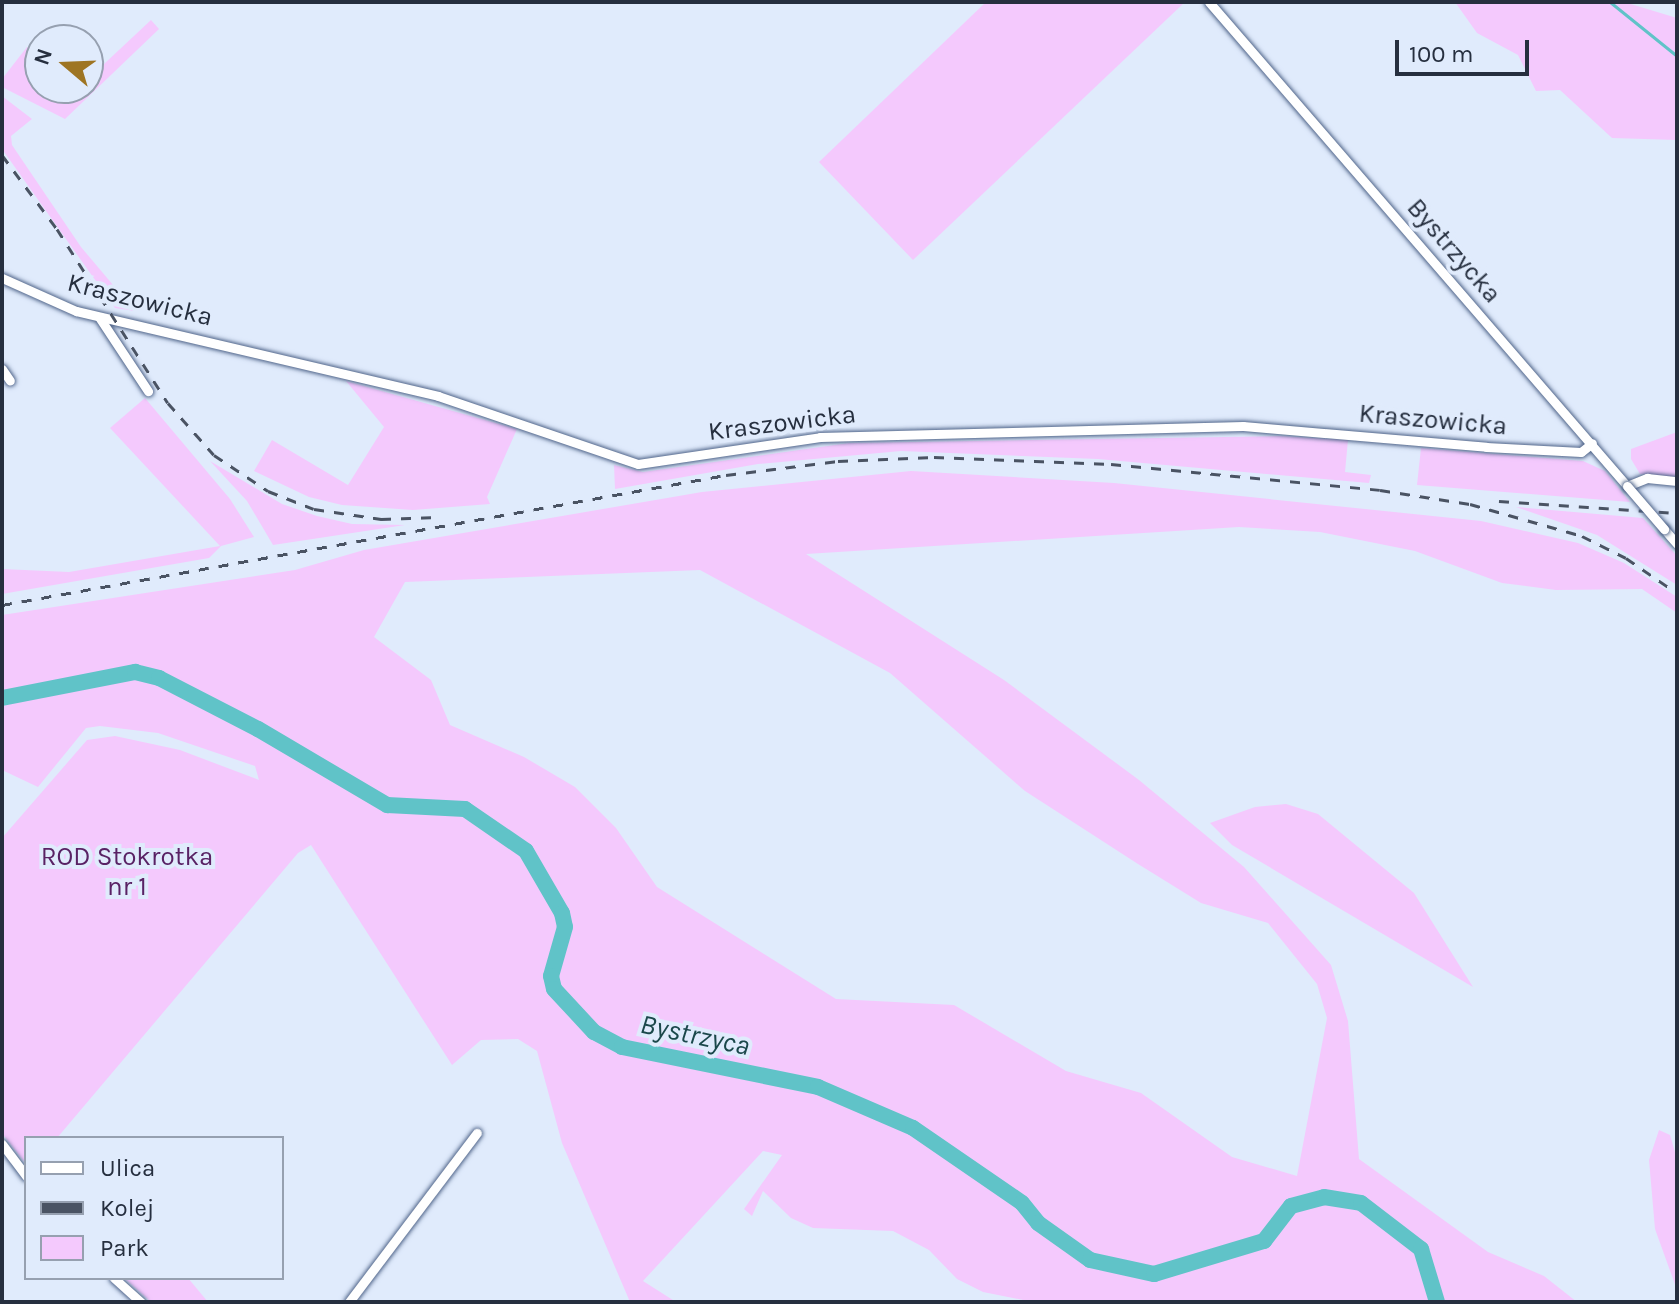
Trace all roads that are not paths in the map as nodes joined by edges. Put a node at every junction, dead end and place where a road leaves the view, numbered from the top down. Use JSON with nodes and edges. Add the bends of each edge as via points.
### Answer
{"nodes":[{"id":1,"x":1209,"y":2,"type":"edge"},
{"id":2,"x":2,"y":278,"type":"edge"},
{"id":3,"x":99,"y":317,"type":"junction"},
{"id":4,"x":2,"y":369,"type":"edge"},
{"id":5,"x":10,"y":381,"type":"dead end"},
{"id":6,"x":148,"y":391,"type":"dead end"},
{"id":7,"x":1592,"y":443,"type":"junction"},
{"id":8,"x":1677,"y":481,"type":"edge"},
{"id":9,"x":1627,"y":486,"type":"junction"},
{"id":10,"x":1677,"y":544,"type":"edge"},
{"id":11,"x":477,"y":1133,"type":"dead end"},
{"id":12,"x":2,"y":1144,"type":"edge"},
{"id":13,"x":24,"y":1173,"type":"edge"},
{"id":14,"x":116,"y":1280,"type":"edge"},
{"id":15,"x":141,"y":1302,"type":"edge"},
{"id":16,"x":349,"y":1302,"type":"edge"}],
"edges":[{"from":1,"to":7,"type":"street","name":"Bystrzycka"},
{"from":2,"to":3,"type":"street","name":"Kraszowicka"},
{"from":3,"to":6,"type":"street"},
{"from":3,"to":7,"type":"street","name":"Kraszowicka","via":[[446,398],[638,464],[820,437],[1243,426],[1581,452]]},
{"from":4,"to":5,"type":"street"},
{"from":7,"to":9,"type":"street","name":"Bystrzycka"},
{"from":8,"to":9,"type":"street","via":[[1647,478]]},
{"from":9,"to":10,"type":"street","name":"Bystrzycka","bridge":true},
{"from":11,"to":16,"type":"street"},
{"from":12,"to":13,"type":"street"},
{"from":14,"to":15,"type":"street"}]}
